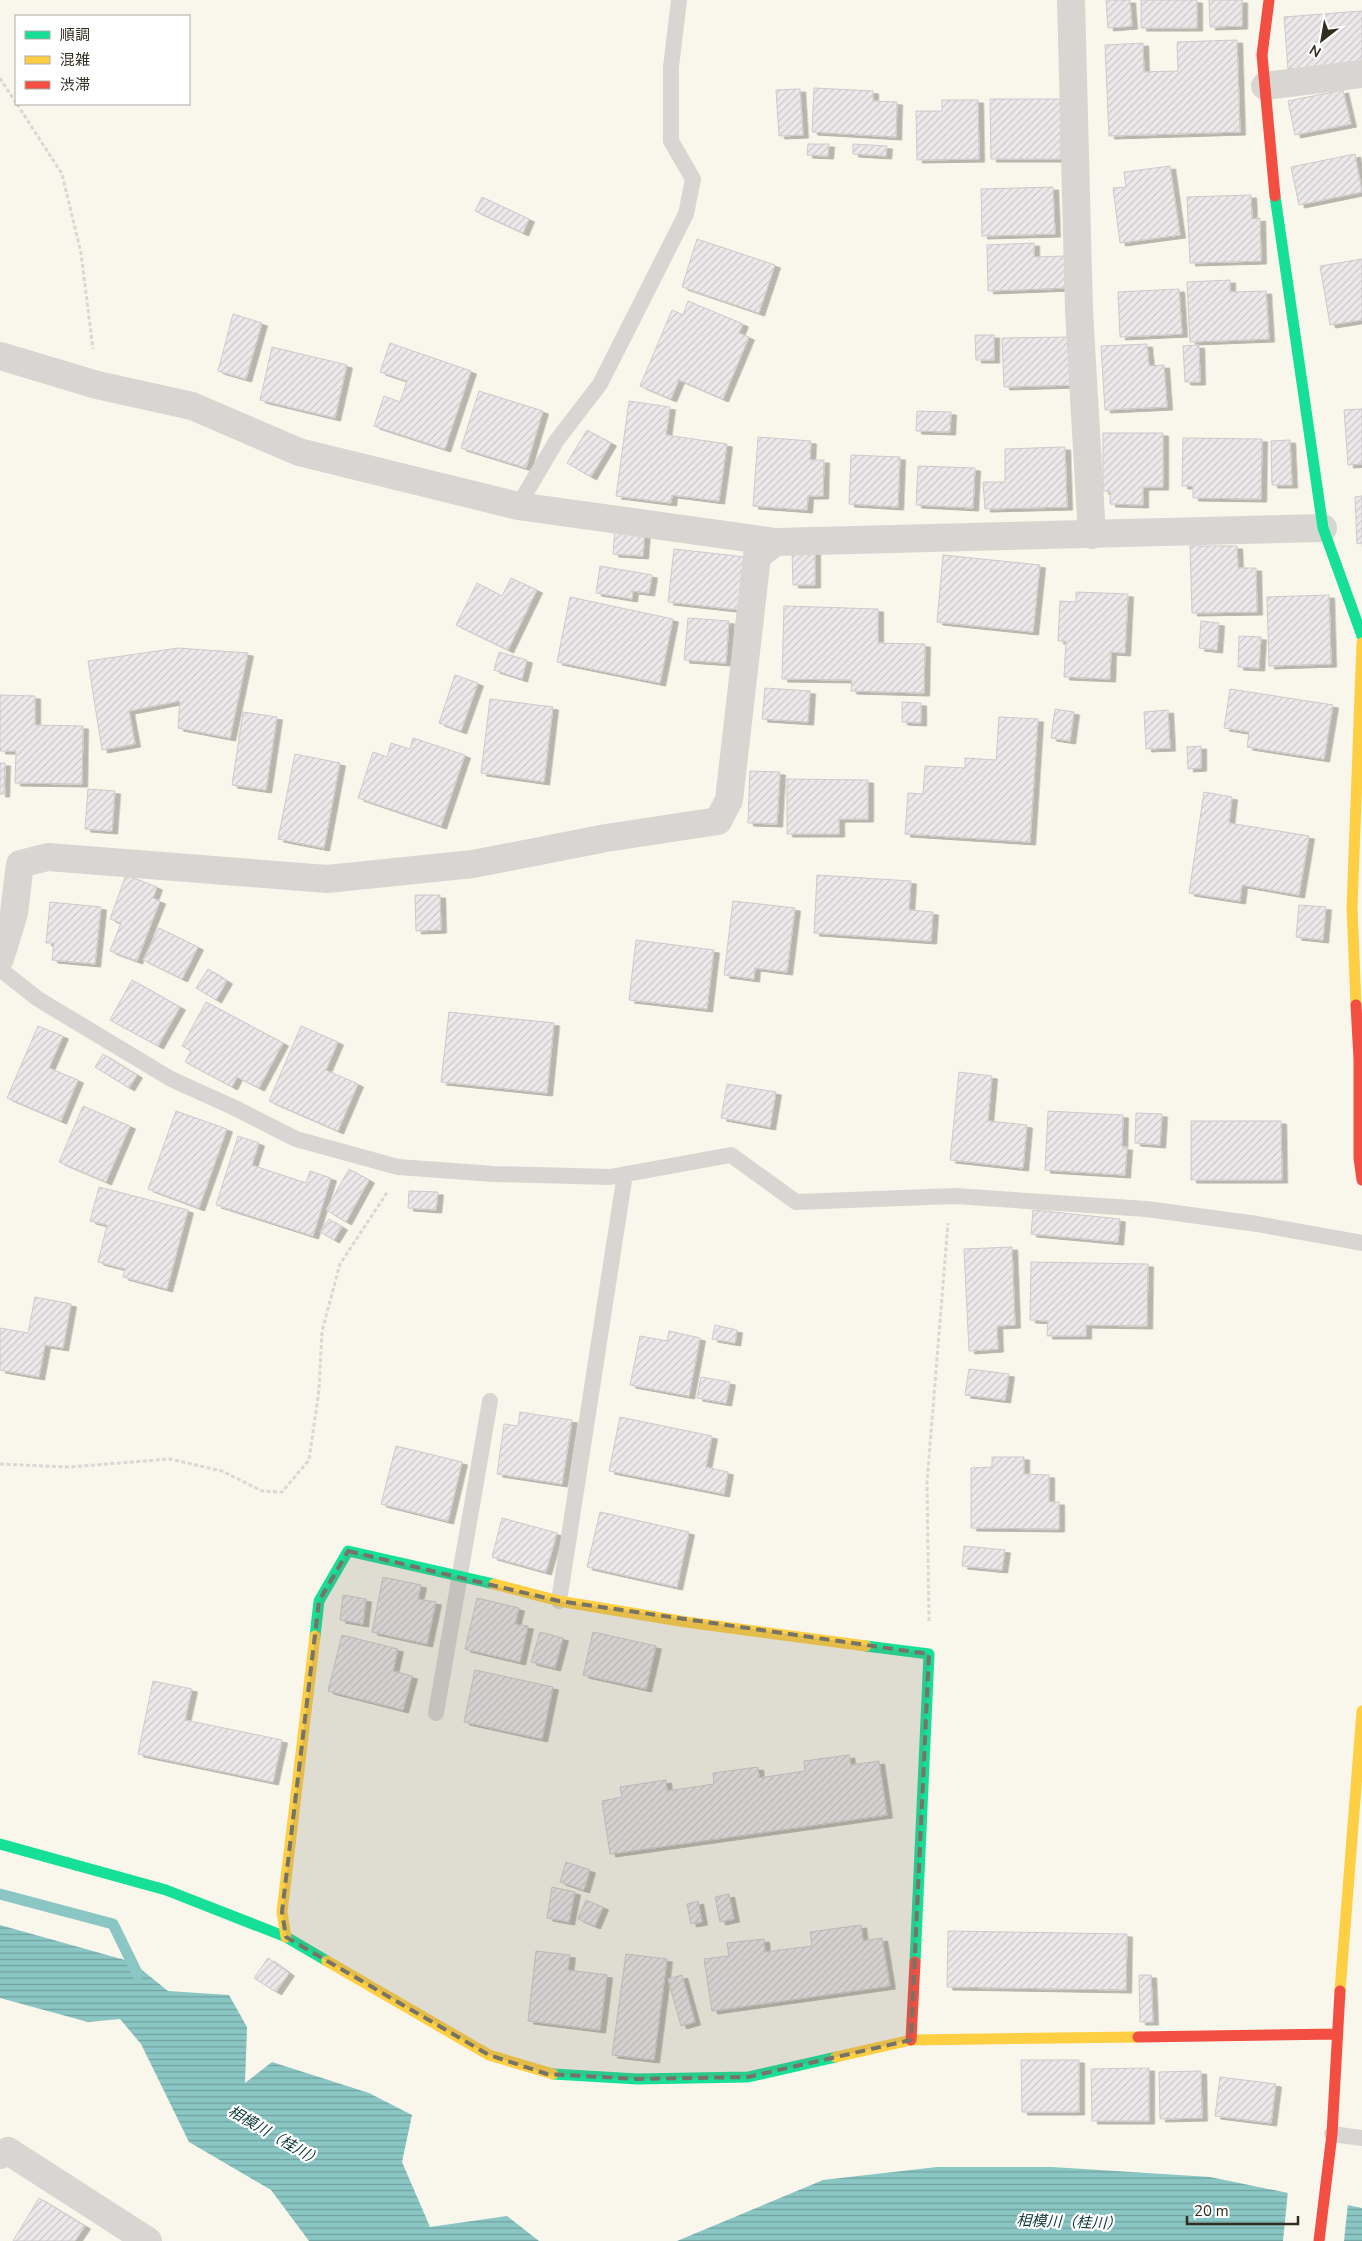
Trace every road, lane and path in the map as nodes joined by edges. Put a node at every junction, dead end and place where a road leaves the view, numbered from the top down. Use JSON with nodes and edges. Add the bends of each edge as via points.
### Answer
{"nodes":[{"id":1,"x":679,"y":0,"type":"edge"},
{"id":2,"x":1072,"y":0,"type":"edge"},
{"id":3,"x":1268,"y":0,"type":"edge"},
{"id":4,"x":1362,"y":74,"type":"edge"},
{"id":5,"x":0,"y":78,"type":"edge"},
{"id":6,"x":1264,"y":86,"type":"junction"},
{"id":7,"x":15,"y":100,"type":"edge"},
{"id":8,"x":18,"y":105,"type":"edge"},
{"id":9,"x":8,"y":359,"type":"edge"},
{"id":10,"x":97,"y":385,"type":"junction"},
{"id":11,"x":518,"y":506,"type":"junction"},
{"id":12,"x":1323,"y":528,"type":"junction"},
{"id":13,"x":1092,"y":535,"type":"junction"},
{"id":14,"x":776,"y":542,"type":"junction"},
{"id":15,"x":1362,"y":636,"type":"edge"},
{"id":16,"x":1362,"y":643,"type":"edge"},
{"id":17,"x":0,"y":959,"type":"edge"},
{"id":18,"x":0,"y":969,"type":"edge"},
{"id":19,"x":1359,"y":987,"type":"edge"},
{"id":20,"x":398,"y":1167,"type":"junction"},
{"id":21,"x":625,"y":1174,"type":"junction"},
{"id":22,"x":1362,"y":1180,"type":"edge"},
{"id":23,"x":955,"y":1196,"type":"junction"},
{"id":24,"x":1362,"y":1243,"type":"edge"},
{"id":25,"x":490,"y":1401,"type":"dead end"},
{"id":26,"x":0,"y":1464,"type":"edge"},
{"id":27,"x":459,"y":1575,"type":"junction"},
{"id":28,"x":559,"y":1601,"type":"junction"},
{"id":29,"x":929,"y":1654,"type":"junction"},
{"id":30,"x":1362,"y":1711,"type":"edge"},
{"id":31,"x":436,"y":1713,"type":"dead end"},
{"id":32,"x":0,"y":1844,"type":"edge"},
{"id":33,"x":286,"y":1937,"type":"junction"},
{"id":34,"x":1337,"y":2034,"type":"junction"},
{"id":35,"x":911,"y":2040,"type":"junction"},
{"id":36,"x":1362,"y":2138,"type":"edge"},
{"id":37,"x":1331,"y":2141,"type":"junction"},
{"id":38,"x":0,"y":2155,"type":"edge"},
{"id":39,"x":148,"y":2241,"type":"edge"},
{"id":40,"x":1319,"y":2241,"type":"edge"}],
"edges":[{"from":1,"to":11,"type":"lane","via":[[670,68],[671,141],[693,180],[686,214],[600,384],[556,440]]},
{"from":2,"to":13,"type":"street","via":[[1079,311]]},
{"from":3,"to":6,"type":"street","via":[[1262,56]]},
{"from":4,"to":6,"type":"street"},
{"from":5,"to":7,"type":"path"},
{"from":6,"to":12,"type":"street","via":[[1278,224]]},
{"from":8,"to":10,"type":"path","via":[[62,174],[81,253]]},
{"from":9,"to":10,"type":"street"},
{"from":10,"to":11,"type":"street","via":[[192,406],[299,452]]},
{"from":11,"to":14,"type":"street"},
{"from":12,"to":13,"type":"street"},
{"from":12,"to":15,"type":"street"},
{"from":13,"to":14,"type":"street"},
{"from":14,"to":17,"type":"street","via":[[757,556],[729,800],[718,821],[606,838],[473,864],[327,879],[48,857],[20,864],[14,913]]},
{"from":16,"to":19,"type":"street","via":[[1352,908]]},
{"from":18,"to":20,"type":"lane","via":[[38,1000],[171,1080],[296,1138]]},
{"from":19,"to":22,"type":"street","via":[[1359,1158]]},
{"from":20,"to":21,"type":"lane","via":[[494,1174],[610,1177]]},
{"from":20,"to":26,"type":"path","via":[[386,1196],[340,1264],[322,1331],[319,1390],[309,1460],[282,1492],[262,1491],[222,1471],[170,1459],[68,1467]]},
{"from":21,"to":23,"type":"lane","via":[[731,1155],[796,1202]]},
{"from":21,"to":28,"type":"lane"},
{"from":23,"to":24,"type":"lane","via":[[1146,1209]]},
{"from":23,"to":29,"type":"path","via":[[949,1217],[927,1482]]},
{"from":25,"to":27,"type":"lane"},
{"from":27,"to":28,"type":"street"},
{"from":27,"to":31,"type":"lane"},
{"from":27,"to":33,"type":"street","via":[[348,1551],[319,1601],[282,1912]]},
{"from":28,"to":29,"type":"street","via":[[686,1622]]},
{"from":29,"to":35,"type":"street"},
{"from":30,"to":34,"type":"street"},
{"from":32,"to":33,"type":"street","via":[[166,1890]]},
{"from":33,"to":35,"type":"street","via":[[489,2055],[547,2074],[637,2079],[748,2077]]},
{"from":34,"to":35,"type":"street"},
{"from":34,"to":37,"type":"street"},
{"from":36,"to":37,"type":"lane"},
{"from":37,"to":40,"type":"street"},
{"from":38,"to":39,"type":"street","via":[[8,2151]]}]}
